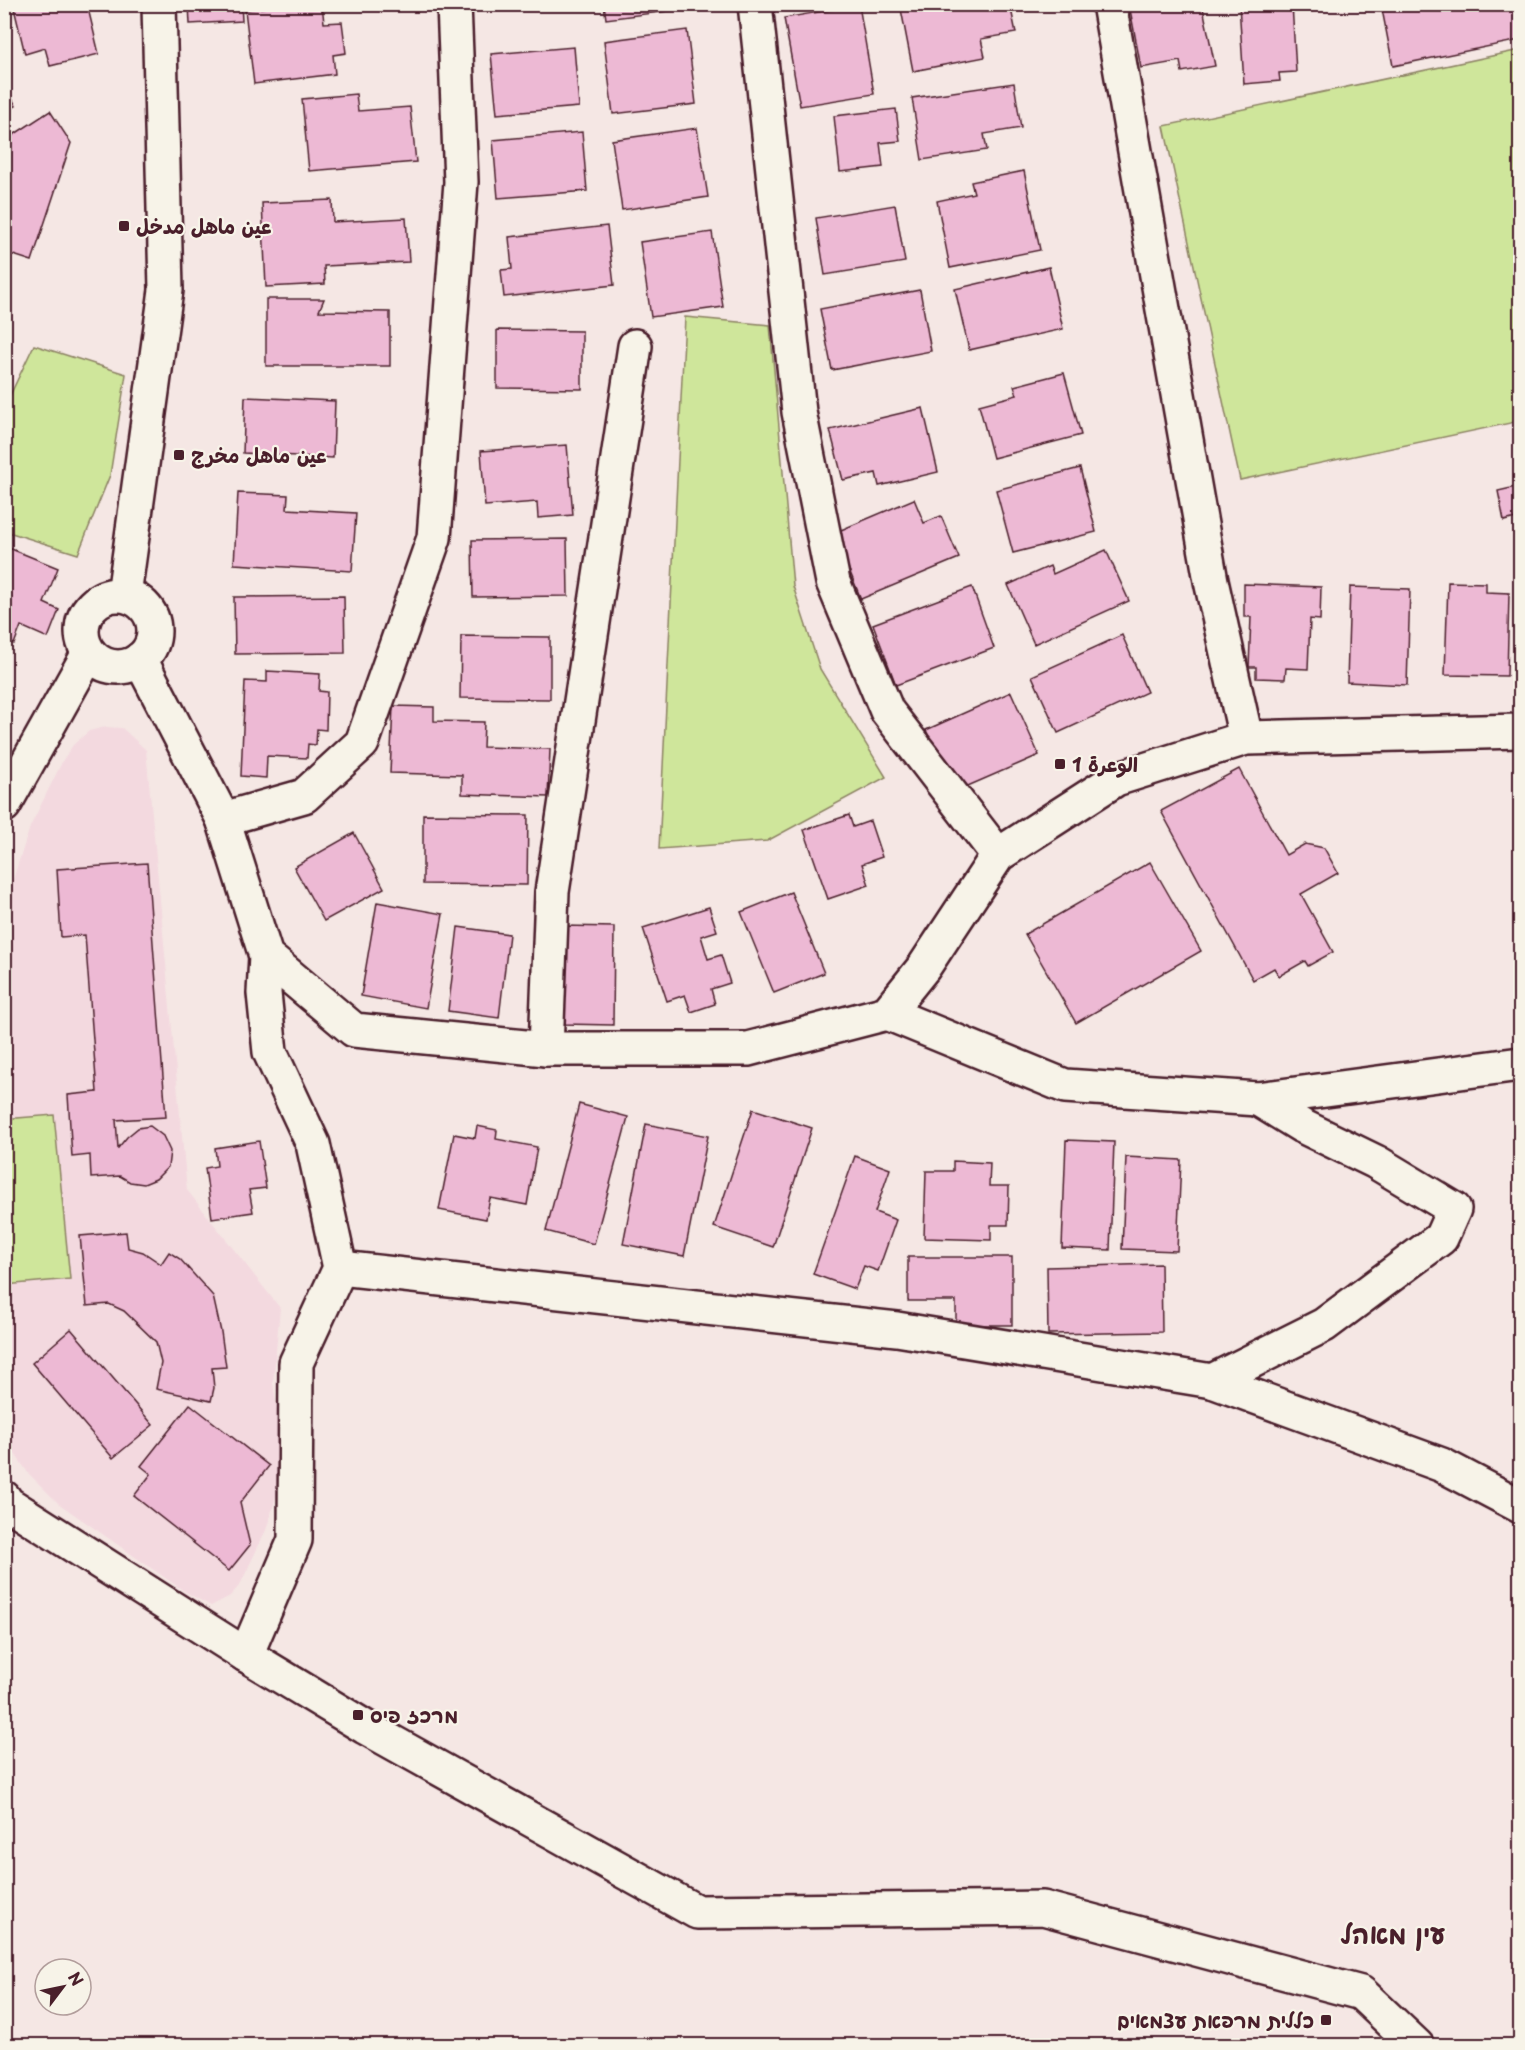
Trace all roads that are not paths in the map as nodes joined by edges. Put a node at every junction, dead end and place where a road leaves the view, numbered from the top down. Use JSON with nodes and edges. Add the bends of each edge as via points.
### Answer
{"nodes":[{"id":1,"x":159,"y":4,"type":"edge"},
{"id":2,"x":454,"y":4,"type":"edge"},
{"id":3,"x":755,"y":4,"type":"edge"},
{"id":4,"x":1109,"y":4,"type":"edge"},
{"id":5,"x":635,"y":346,"type":"dead end"},
{"id":6,"x":124,"y":595,"type":"junction"},
{"id":7,"x":89,"y":653,"type":"junction"},
{"id":8,"x":140,"y":659,"type":"junction"},
{"id":9,"x":1521,"y":731,"type":"edge"},
{"id":10,"x":1246,"y":738,"type":"junction"},
{"id":11,"x":4,"y":805,"type":"edge"},
{"id":12,"x":223,"y":819,"type":"junction"},
{"id":13,"x":998,"y":855,"type":"junction"},
{"id":14,"x":266,"y":956,"type":"junction"},
{"id":15,"x":887,"y":1013,"type":"junction"},
{"id":16,"x":546,"y":1049,"type":"junction"},
{"id":17,"x":1521,"y":1064,"type":"edge"},
{"id":18,"x":1258,"y":1099,"type":"junction"},
{"id":19,"x":340,"y":1268,"type":"junction"},
{"id":20,"x":1212,"y":1380,"type":"junction"},
{"id":21,"x":5,"y":1502,"type":"edge"},
{"id":22,"x":1521,"y":1506,"type":"edge"},
{"id":23,"x":246,"y":1655,"type":"junction"},
{"id":24,"x":1418,"y":2046,"type":"edge"}],
"edges":[{"from":1,"to":6,"type":"street","via":[[166,290]]},
{"from":2,"to":12,"type":"street","via":[[461,182],[434,538],[362,743],[303,796]]},
{"from":3,"to":13,"type":"street","via":[[799,412],[833,582],[887,711]]},
{"from":4,"to":10,"type":"street","via":[[1211,581]]},
{"from":5,"to":16,"type":"street","via":[[552,892]]},
{"from":6,"to":7,"type":"street","via":[[100,599],[87,612],[82,629]]},
{"from":6,"to":8,"type":"street","via":[[145,606],[154,628],[148,651]]},
{"from":7,"to":8,"type":"street","via":[[119,667]]},
{"from":7,"to":11,"type":"street"},
{"from":8,"to":12,"type":"street"},
{"from":9,"to":10,"type":"street"},
{"from":10,"to":13,"type":"street","via":[[1116,779]]},
{"from":12,"to":14,"type":"street"},
{"from":13,"to":15,"type":"street","via":[[924,967]]},
{"from":14,"to":16,"type":"street","via":[[354,1030]]},
{"from":14,"to":19,"type":"street","via":[[264,993],[270,1052],[314,1144]]},
{"from":15,"to":16,"type":"street","via":[[748,1048]]},
{"from":15,"to":18,"type":"street","via":[[1065,1086]]},
{"from":17,"to":18,"type":"street"},
{"from":18,"to":20,"type":"street","via":[[1454,1209],[1440,1238],[1324,1325]]},
{"from":19,"to":20,"type":"street","via":[[897,1329]]},
{"from":19,"to":23,"type":"street","via":[[296,1362],[295,1540]]},
{"from":20,"to":22,"type":"street","via":[[1442,1465]]},
{"from":21,"to":23,"type":"street"},
{"from":23,"to":24,"type":"street","via":[[365,1727],[697,1912],[1043,1908],[1361,1993]]}]}
